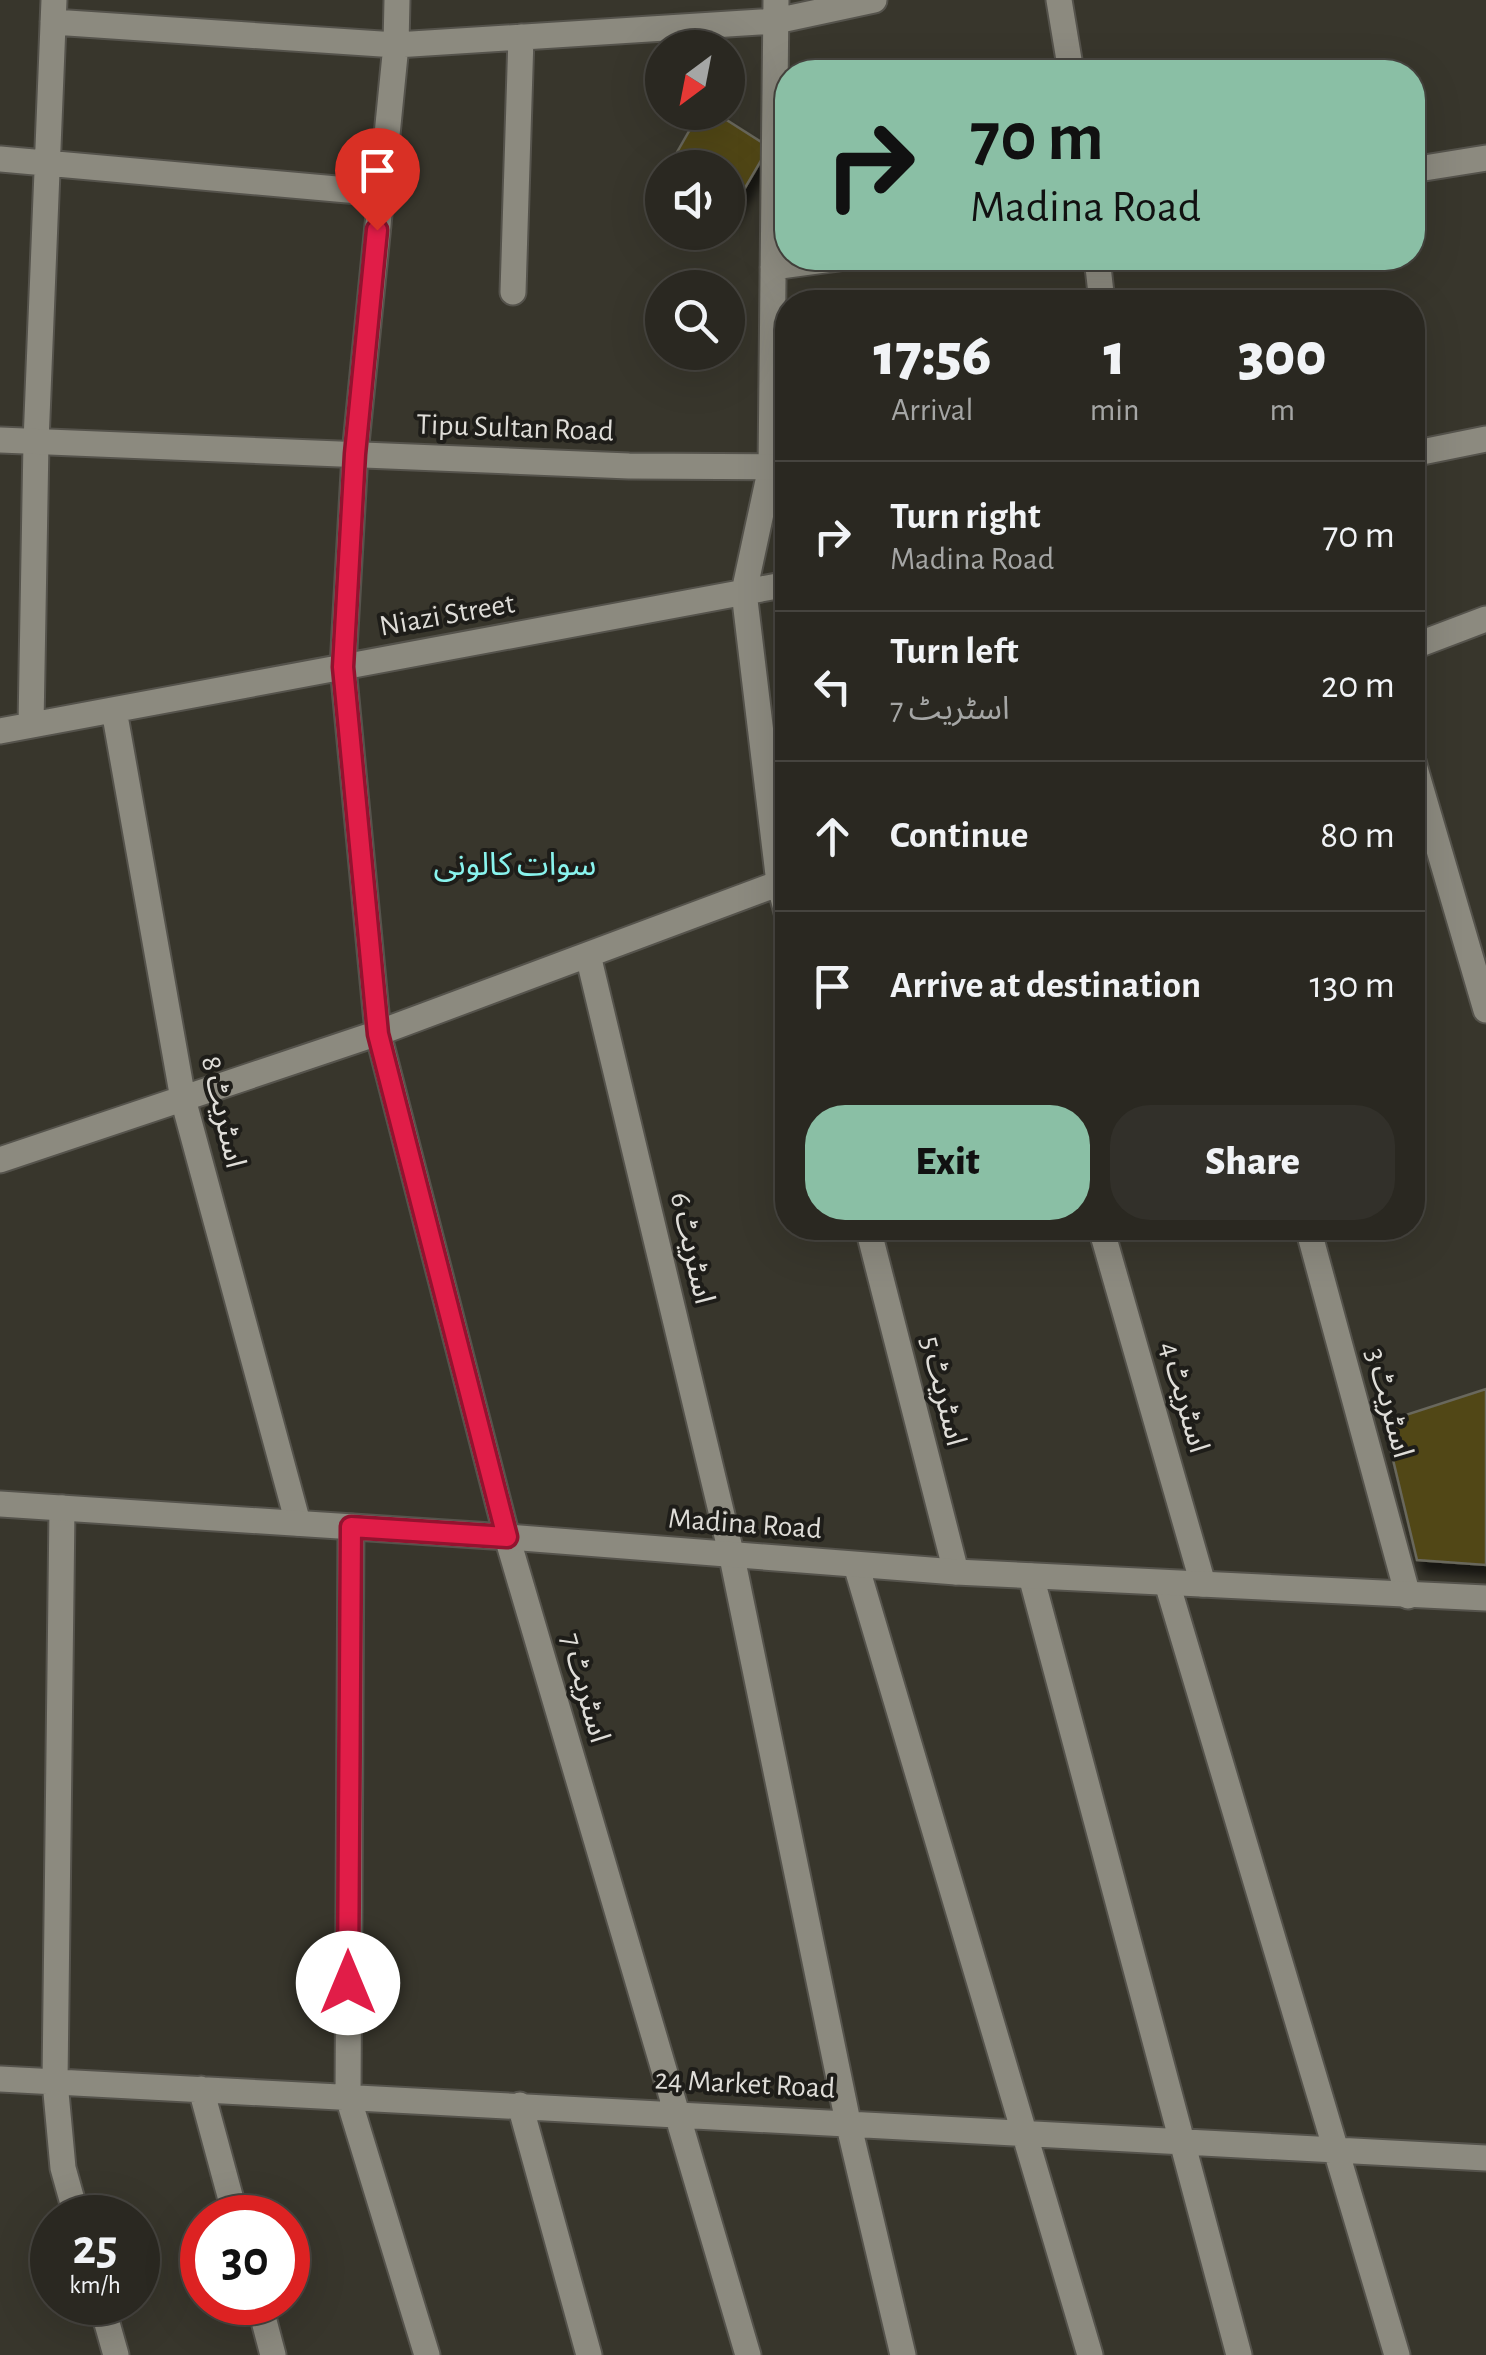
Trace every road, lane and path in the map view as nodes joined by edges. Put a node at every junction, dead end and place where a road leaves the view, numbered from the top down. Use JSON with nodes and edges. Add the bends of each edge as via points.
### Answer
{"nodes":[{"id":1,"x":396,"y":0,"type":"edge"},
{"id":2,"x":874,"y":0,"type":"edge"},
{"id":3,"x":1060,"y":0,"type":"edge"},
{"id":4,"x":776,"y":10,"type":"edge"},
{"id":5,"x":54,"y":11,"type":"edge"},
{"id":6,"x":521,"y":37,"type":"junction"},
{"id":7,"x":396,"y":46,"type":"junction"},
{"id":8,"x":776,"y":60,"type":"edge"},
{"id":9,"x":1068,"y":60,"type":"edge"},
{"id":10,"x":775,"y":139,"type":"edge"},
{"id":11,"x":1486,"y":158,"type":"edge"},
{"id":12,"x":0,"y":159,"type":"edge"},
{"id":13,"x":47,"y":162,"type":"junction"},
{"id":14,"x":1425,"y":168,"type":"edge"},
{"id":15,"x":381,"y":193,"type":"junction"},
{"id":16,"x":774,"y":268,"type":"joint"},
{"id":17,"x":513,"y":292,"type":"dead end"},
{"id":18,"x":775,"y":308,"type":"edge"},
{"id":19,"x":1486,"y":439,"type":"edge"},
{"id":20,"x":0,"y":440,"type":"edge"},
{"id":21,"x":36,"y":442,"type":"junction"},
{"id":22,"x":1425,"y":451,"type":"edge"},
{"id":23,"x":355,"y":454,"type":"junction"},
{"id":24,"x":775,"y":466,"type":"edge"},
{"id":25,"x":775,"y":480,"type":"edge"},
{"id":26,"x":775,"y":586,"type":"edge"},
{"id":27,"x":744,"y":592,"type":"junction"},
{"id":28,"x":1486,"y":619,"type":"edge"},
{"id":29,"x":1425,"y":641,"type":"edge"},
{"id":30,"x":343,"y":667,"type":"junction"},
{"id":31,"x":114,"y":710,"type":"junction"},
{"id":32,"x":31,"y":725,"type":"junction"},
{"id":33,"x":0,"y":731,"type":"edge"},
{"id":34,"x":1425,"y":802,"type":"edge"},
{"id":35,"x":775,"y":823,"type":"edge"},
{"id":36,"x":775,"y":885,"type":"edge"},
{"id":37,"x":588,"y":955,"type":"junction"},
{"id":38,"x":1486,"y":1010,"type":"edge"},
{"id":39,"x":378,"y":1034,"type":"junction"},
{"id":40,"x":184,"y":1099,"type":"junction"},
{"id":41,"x":0,"y":1160,"type":"edge"},
{"id":42,"x":871,"y":1240,"type":"edge"},
{"id":43,"x":1105,"y":1240,"type":"edge"},
{"id":44,"x":1311,"y":1240,"type":"edge"},
{"id":45,"x":0,"y":1504,"type":"edge"},
{"id":46,"x":62,"y":1508,"type":"junction"},
{"id":47,"x":298,"y":1523,"type":"junction"},
{"id":48,"x":351,"y":1527,"type":"junction"},
{"id":49,"x":507,"y":1537,"type":"junction"},
{"id":50,"x":732,"y":1557,"type":"junction"},
{"id":51,"x":856,"y":1565,"type":"junction"},
{"id":52,"x":956,"y":1572,"type":"junction"},
{"id":53,"x":1031,"y":1576,"type":"junction"},
{"id":54,"x":1168,"y":1583,"type":"junction"},
{"id":55,"x":1203,"y":1584,"type":"junction"},
{"id":56,"x":1408,"y":1596,"type":"junction"},
{"id":57,"x":1486,"y":1598,"type":"edge"},
{"id":58,"x":0,"y":2079,"type":"edge"},
{"id":59,"x":56,"y":2082,"type":"junction"},
{"id":60,"x":201,"y":2089,"type":"junction"},
{"id":61,"x":348,"y":2097,"type":"junction"},
{"id":62,"x":520,"y":2106,"type":"junction"},
{"id":63,"x":677,"y":2113,"type":"junction"},
{"id":64,"x":848,"y":2122,"type":"junction"},
{"id":65,"x":1024,"y":2132,"type":"junction"},
{"id":66,"x":1182,"y":2141,"type":"junction"},
{"id":67,"x":1336,"y":2150,"type":"junction"},
{"id":68,"x":1486,"y":2158,"type":"edge"},
{"id":69,"x":70,"y":2195,"type":"edge"},
{"id":70,"x":230,"y":2195,"type":"edge"},
{"id":71,"x":108,"y":2325,"type":"edge"},
{"id":72,"x":265,"y":2325,"type":"edge"},
{"id":73,"x":116,"y":2355,"type":"edge"},
{"id":74,"x":273,"y":2355,"type":"edge"},
{"id":75,"x":427,"y":2355,"type":"edge"},
{"id":76,"x":589,"y":2355,"type":"edge"},
{"id":77,"x":748,"y":2355,"type":"edge"},
{"id":78,"x":903,"y":2355,"type":"edge"},
{"id":79,"x":1090,"y":2355,"type":"edge"},
{"id":80,"x":1239,"y":2355,"type":"edge"},
{"id":81,"x":1397,"y":2355,"type":"edge"}],
"edges":[{"from":1,"to":7,"type":"street","name":"اسٹریٹ 7"},
{"from":2,"to":4,"type":"street"},
{"from":3,"to":9,"type":"street"},
{"from":4,"to":6,"type":"street"},
{"from":4,"to":8,"type":"street"},
{"from":5,"to":7,"type":"street"},
{"from":5,"to":13,"type":"street"},
{"from":6,"to":7,"type":"street"},
{"from":6,"to":17,"type":"street"},
{"from":7,"to":15,"type":"street","name":"اسٹریٹ 7"},
{"from":10,"to":16,"type":"street"},
{"from":11,"to":14,"type":"street"},
{"from":12,"to":13,"type":"street"},
{"from":13,"to":15,"type":"street"},
{"from":13,"to":21,"type":"street"},
{"from":15,"to":23,"type":"street","name":"اسٹریٹ 7"},
{"from":16,"to":18,"type":"street"},
{"from":19,"to":22,"type":"street"},
{"from":20,"to":21,"type":"street","name":"Tipu Sultan Road"},
{"from":21,"to":23,"type":"street","name":"Tipu Sultan Road"},
{"from":21,"to":32,"type":"street"},
{"from":23,"to":24,"type":"street","name":"Tipu Sultan Road"},
{"from":23,"to":30,"type":"street","name":"اسٹریٹ 7"},
{"from":25,"to":27,"type":"street"},
{"from":26,"to":27,"type":"street","name":"Niazi Street"},
{"from":27,"to":30,"type":"street","name":"Niazi Street"},
{"from":27,"to":35,"type":"street"},
{"from":28,"to":29,"type":"street"},
{"from":30,"to":31,"type":"street","name":"Niazi Street"},
{"from":30,"to":39,"type":"street","name":"اسٹریٹ 7"},
{"from":31,"to":32,"type":"street","name":"Niazi Street"},
{"from":31,"to":40,"type":"street","name":"اسٹریٹ 8"},
{"from":32,"to":33,"type":"street","name":"Niazi Street"},
{"from":34,"to":38,"type":"street"},
{"from":36,"to":37,"type":"street"},
{"from":37,"to":39,"type":"street"},
{"from":37,"to":50,"type":"street","name":"اسٹریٹ 6"},
{"from":39,"to":40,"type":"street"},
{"from":39,"to":49,"type":"street","name":"اسٹریٹ 7"},
{"from":40,"to":41,"type":"street"},
{"from":40,"to":47,"type":"street","name":"اسٹریٹ 8"},
{"from":42,"to":52,"type":"street","name":"اسٹریٹ 5"},
{"from":43,"to":55,"type":"street","name":"اسٹریٹ 4"},
{"from":44,"to":56,"type":"street","name":"اسٹریٹ 3"},
{"from":45,"to":46,"type":"street","name":"Madina Road"},
{"from":46,"to":47,"type":"street","name":"Madina Road"},
{"from":46,"to":59,"type":"street"},
{"from":47,"to":48,"type":"street","name":"Madina Road"},
{"from":48,"to":49,"type":"street","name":"Madina Road"},
{"from":48,"to":61,"type":"street"},
{"from":49,"to":50,"type":"street","name":"Madina Road"},
{"from":49,"to":63,"type":"street","name":"اسٹریٹ 7"},
{"from":50,"to":51,"type":"street","name":"Madina Road"},
{"from":50,"to":64,"type":"street","name":"اسٹریٹ 6"},
{"from":51,"to":52,"type":"street","name":"Madina Road"},
{"from":51,"to":65,"type":"street"},
{"from":52,"to":53,"type":"street","name":"Madina Road"},
{"from":53,"to":54,"type":"street","name":"Madina Road"},
{"from":53,"to":66,"type":"street"},
{"from":54,"to":55,"type":"street","name":"Madina Road"},
{"from":54,"to":67,"type":"street"},
{"from":55,"to":56,"type":"street","name":"Madina Road"},
{"from":56,"to":57,"type":"street","name":"Madina Road"},
{"from":58,"to":59,"type":"street","name":"24 Market Road"},
{"from":59,"to":60,"type":"street","name":"24 Market Road"},
{"from":59,"to":69,"type":"street"},
{"from":60,"to":61,"type":"street","name":"24 Market Road"},
{"from":60,"to":70,"type":"street"},
{"from":61,"to":62,"type":"street","name":"24 Market Road"},
{"from":61,"to":75,"type":"street"},
{"from":62,"to":63,"type":"street","name":"24 Market Road"},
{"from":62,"to":76,"type":"street"},
{"from":63,"to":64,"type":"street","name":"24 Market Road"},
{"from":63,"to":77,"type":"street","name":"اسٹریٹ 7"},
{"from":64,"to":65,"type":"street","name":"24 Market Road"},
{"from":64,"to":78,"type":"street","name":"اسٹریٹ 6"},
{"from":65,"to":66,"type":"street","name":"24 Market Road"},
{"from":65,"to":79,"type":"street"},
{"from":66,"to":67,"type":"street","name":"24 Market Road"},
{"from":66,"to":80,"type":"street"},
{"from":67,"to":68,"type":"street","name":"24 Market Road"},
{"from":67,"to":81,"type":"street"},
{"from":71,"to":73,"type":"street"},
{"from":72,"to":74,"type":"street"}]}
